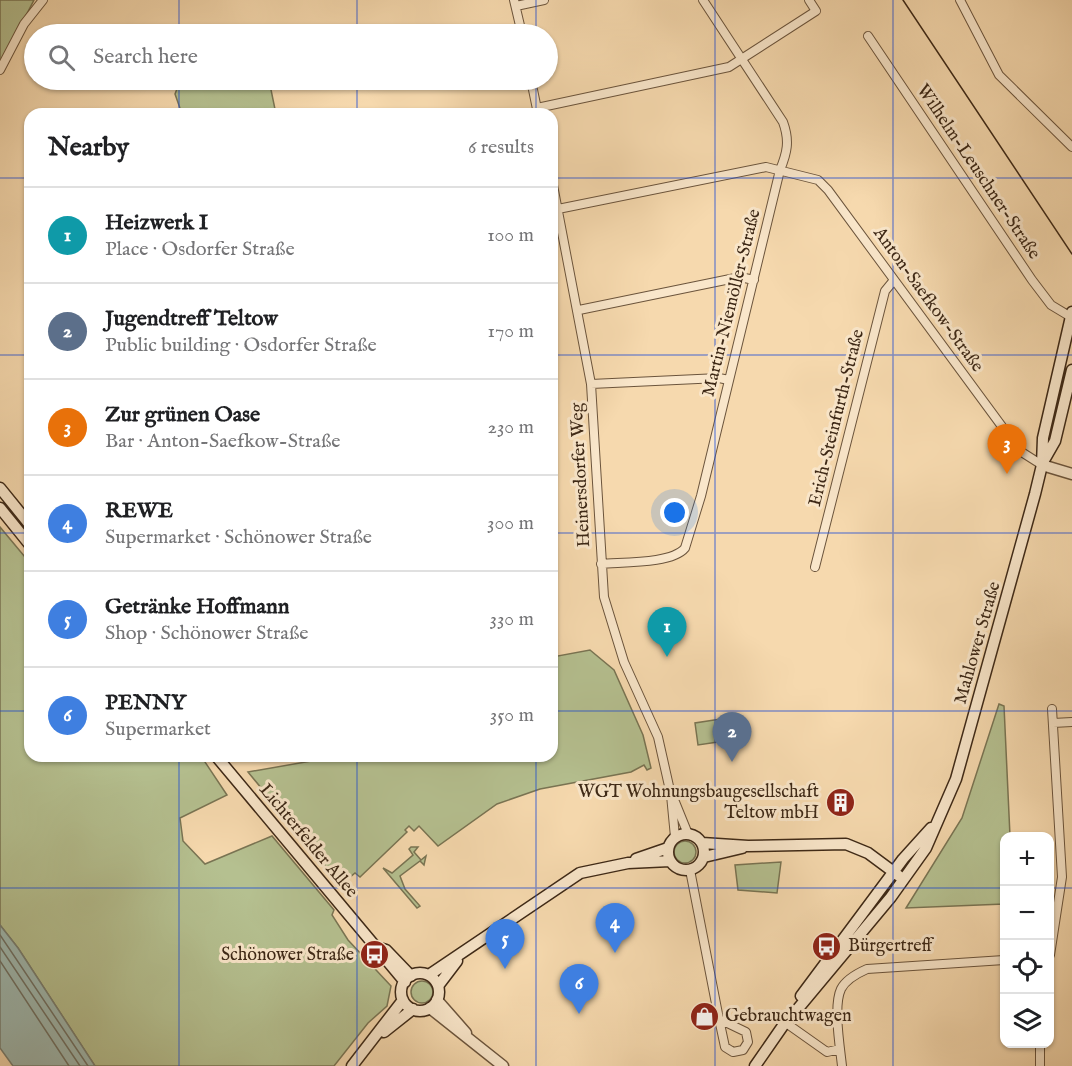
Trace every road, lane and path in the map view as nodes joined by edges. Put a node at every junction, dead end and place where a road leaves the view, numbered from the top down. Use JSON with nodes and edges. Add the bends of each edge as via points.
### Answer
{"nodes":[{"id":1,"x":43,"y":0,"type":"edge"},
{"id":2,"x":544,"y":0,"type":"edge"},
{"id":3,"x":703,"y":0,"type":"edge"},
{"id":4,"x":809,"y":0,"type":"edge"},
{"id":5,"x":960,"y":0,"type":"edge"},
{"id":6,"x":515,"y":3,"type":"edge"},
{"id":7,"x":24,"y":24,"type":"edge"},
{"id":8,"x":520,"y":24,"type":"edge"},
{"id":9,"x":24,"y":25,"type":"edge"},
{"id":10,"x":868,"y":36,"type":"dead end"},
{"id":11,"x":741,"y":59,"type":"junction"},
{"id":12,"x":0,"y":70,"type":"edge"},
{"id":13,"x":533,"y":90,"type":"edge"},
{"id":14,"x":537,"y":108,"type":"edge"},
{"id":15,"x":551,"y":108,"type":"edge"},
{"id":16,"x":1072,"y":147,"type":"edge"},
{"id":17,"x":780,"y":170,"type":"junction"},
{"id":18,"x":558,"y":209,"type":"joint"},
{"id":19,"x":754,"y":280,"type":"junction"},
{"id":20,"x":894,"y":280,"type":"junction"},
{"id":21,"x":579,"y":310,"type":"junction"},
{"id":22,"x":1072,"y":314,"type":"edge"},
{"id":23,"x":1072,"y":370,"type":"edge"},
{"id":24,"x":729,"y":380,"type":"junction"},
{"id":25,"x":591,"y":384,"type":"junction"},
{"id":26,"x":1042,"y":465,"type":"junction"},
{"id":27,"x":1072,"y":474,"type":"edge"},
{"id":28,"x":0,"y":488,"type":"edge"},
{"id":29,"x":0,"y":508,"type":"edge"},
{"id":30,"x":24,"y":518,"type":"edge"},
{"id":31,"x":24,"y":538,"type":"edge"},
{"id":32,"x":601,"y":564,"type":"junction"},
{"id":33,"x":815,"y":567,"type":"dead end"},
{"id":34,"x":1052,"y":709,"type":"dead end"},
{"id":35,"x":1072,"y":722,"type":"edge"},
{"id":36,"x":1053,"y":723,"type":"junction"},
{"id":37,"x":221,"y":762,"type":"edge"},
{"id":38,"x":671,"y":795,"type":"junction"},
{"id":39,"x":933,"y":826,"type":"junction"},
{"id":40,"x":688,"y":834,"type":"junction"},
{"id":41,"x":675,"y":837,"type":"junction"},
{"id":42,"x":702,"y":843,"type":"junction"},
{"id":43,"x":748,"y":846,"type":"junction"},
{"id":44,"x":668,"y":848,"type":"junction"},
{"id":45,"x":704,"y":856,"type":"junction"},
{"id":46,"x":670,"y":861,"type":"junction"},
{"id":47,"x":628,"y":862,"type":"junction"},
{"id":48,"x":690,"y":870,"type":"junction"},
{"id":49,"x":893,"y":871,"type":"junction"},
{"id":50,"x":904,"y":880,"type":"junction"},
{"id":51,"x":1052,"y":940,"type":"edge"},
{"id":52,"x":461,"y":956,"type":"junction"},
{"id":53,"x":1000,"y":960,"type":"edge"},
{"id":54,"x":429,"y":975,"type":"junction"},
{"id":55,"x":408,"y":979,"type":"junction"},
{"id":56,"x":438,"y":986,"type":"junction"},
{"id":57,"x":403,"y":1000,"type":"junction"},
{"id":58,"x":434,"y":1004,"type":"junction"},
{"id":59,"x":412,"y":1009,"type":"junction"},
{"id":60,"x":719,"y":1019,"type":"junction"},
{"id":61,"x":786,"y":1023,"type":"junction"},
{"id":62,"x":372,"y":1042,"type":"junction"},
{"id":63,"x":1040,"y":1048,"type":"edge"},
{"id":64,"x":840,"y":1049,"type":"junction"},
{"id":65,"x":352,"y":1066,"type":"edge"},
{"id":66,"x":503,"y":1066,"type":"edge"},
{"id":67,"x":756,"y":1066,"type":"edge"},
{"id":68,"x":842,"y":1066,"type":"edge"},
{"id":69,"x":1040,"y":1066,"type":"edge"}],
"edges":[{"from":1,"to":7,"type":"street"},
{"from":2,"to":6,"type":"street"},
{"from":3,"to":11,"type":"street","name":"Martin-Niemöller-Straße"},
{"from":4,"to":11,"type":"street","via":[[816,11]]},
{"from":5,"to":16,"type":"street","via":[[999,75]]},
{"from":6,"to":8,"type":"street"},
{"from":9,"to":12,"type":"street"},
{"from":10,"to":22,"type":"street","name":"Wilhelm-Leuschner-Straße","via":[[1032,280],[1051,305]]},
{"from":11,"to":15,"type":"street","via":[[729,67]]},
{"from":11,"to":17,"type":"street","name":"Martin-Niemöller-Straße","via":[[789,136]]},
{"from":13,"to":14,"type":"street"},
{"from":17,"to":18,"type":"street","name":"Anton-Saefkow-Straße","via":[[766,167]]},
{"from":17,"to":19,"type":"street","name":"Martin-Niemöller-Straße"},
{"from":17,"to":20,"type":"street","name":"Anton-Saefkow-Straße","via":[[824,183]]},
{"from":18,"to":21,"type":"street","name":"Heinersdorfer Weg"},
{"from":19,"to":21,"type":"street","via":[[740,277]]},
{"from":19,"to":24,"type":"street","name":"Martin-Niemöller-Straße"},
{"from":20,"to":26,"type":"street","name":"Anton-Saefkow-Straße","via":[[1020,451]]},
{"from":20,"to":33,"type":"street","name":"Erich-Steinfurth-Straße","via":[[885,291]]},
{"from":21,"to":25,"type":"street","name":"Heinersdorfer Weg"},
{"from":22,"to":26,"type":"main road","name":"Mahlower Straße","via":[[1043,438]]},
{"from":23,"to":26,"type":"main road","name":"Mahlower Straße","via":[[1054,441]]},
{"from":24,"to":25,"type":"street"},
{"from":24,"to":32,"type":"street","name":"Martin-Niemöller-Straße","via":[[685,548],[680,555],[665,558]]},
{"from":25,"to":32,"type":"street","name":"Heinersdorfer Weg"},
{"from":26,"to":27,"type":"main road"},
{"from":26,"to":39,"type":"main road","name":"Mahlower Straße","via":[[956,779]]},
{"from":28,"to":30,"type":"main road"},
{"from":29,"to":31,"type":"main road"},
{"from":32,"to":38,"type":"street","name":"Heinersdorfer Weg","via":[[608,615],[624,662],[655,728]]},
{"from":34,"to":36,"type":"street"},
{"from":35,"to":36,"type":"street"},
{"from":36,"to":51,"type":"street","via":[[1062,877]]},
{"from":37,"to":55,"type":"main road","name":"Lichterfelder Allee"},
{"from":38,"to":40,"type":"street"},
{"from":38,"to":41,"type":"street"},
{"from":39,"to":49,"type":"main road","name":"Mahlower Straße"},
{"from":39,"to":50,"type":"main road","name":"Mahlower Straße","via":[[926,848]]},
{"from":40,"to":41,"type":"main road"},
{"from":40,"to":42,"type":"main road"},
{"from":41,"to":44,"type":"main road"},
{"from":42,"to":43,"type":"main road"},
{"from":42,"to":45,"type":"main road"},
{"from":43,"to":45,"type":"main road"},
{"from":43,"to":49,"type":"main road","via":[[846,844],[868,853]]},
{"from":44,"to":46,"type":"main road"},
{"from":44,"to":47,"type":"main road"},
{"from":45,"to":48,"type":"main road"},
{"from":46,"to":47,"type":"main road"},
{"from":46,"to":48,"type":"main road","via":[[678,869]]},
{"from":47,"to":52,"type":"main road","via":[[596,868],[565,881]]},
{"from":48,"to":60,"type":"street"},
{"from":49,"to":50,"type":"main road"},
{"from":49,"to":61,"type":"main road","name":"Mahlower Straße","via":[[810,982]]},
{"from":50,"to":61,"type":"main road","name":"Mahlower Straße"},
{"from":52,"to":54,"type":"main road"},
{"from":52,"to":56,"type":"main road"},
{"from":53,"to":64,"type":"street","via":[[867,969],[853,975],[841,989]]},
{"from":54,"to":55,"type":"main road"},
{"from":54,"to":56,"type":"main road"},
{"from":55,"to":57,"type":"main road"},
{"from":56,"to":58,"type":"main road"},
{"from":57,"to":59,"type":"main road"},
{"from":57,"to":62,"type":"main road"},
{"from":58,"to":59,"type":"main road"},
{"from":58,"to":66,"type":"main road"},
{"from":59,"to":62,"type":"main road"},
{"from":60,"to":60,"type":"street","via":[[725,1047],[733,1052],[743,1050],[748,1042],[746,1032]]},
{"from":61,"to":64,"type":"street","via":[[827,1052]]},
{"from":61,"to":67,"type":"main road","name":"Mahlower Straße"},
{"from":62,"to":65,"type":"main road"},
{"from":63,"to":69,"type":"street"},
{"from":64,"to":68,"type":"street"}]}
